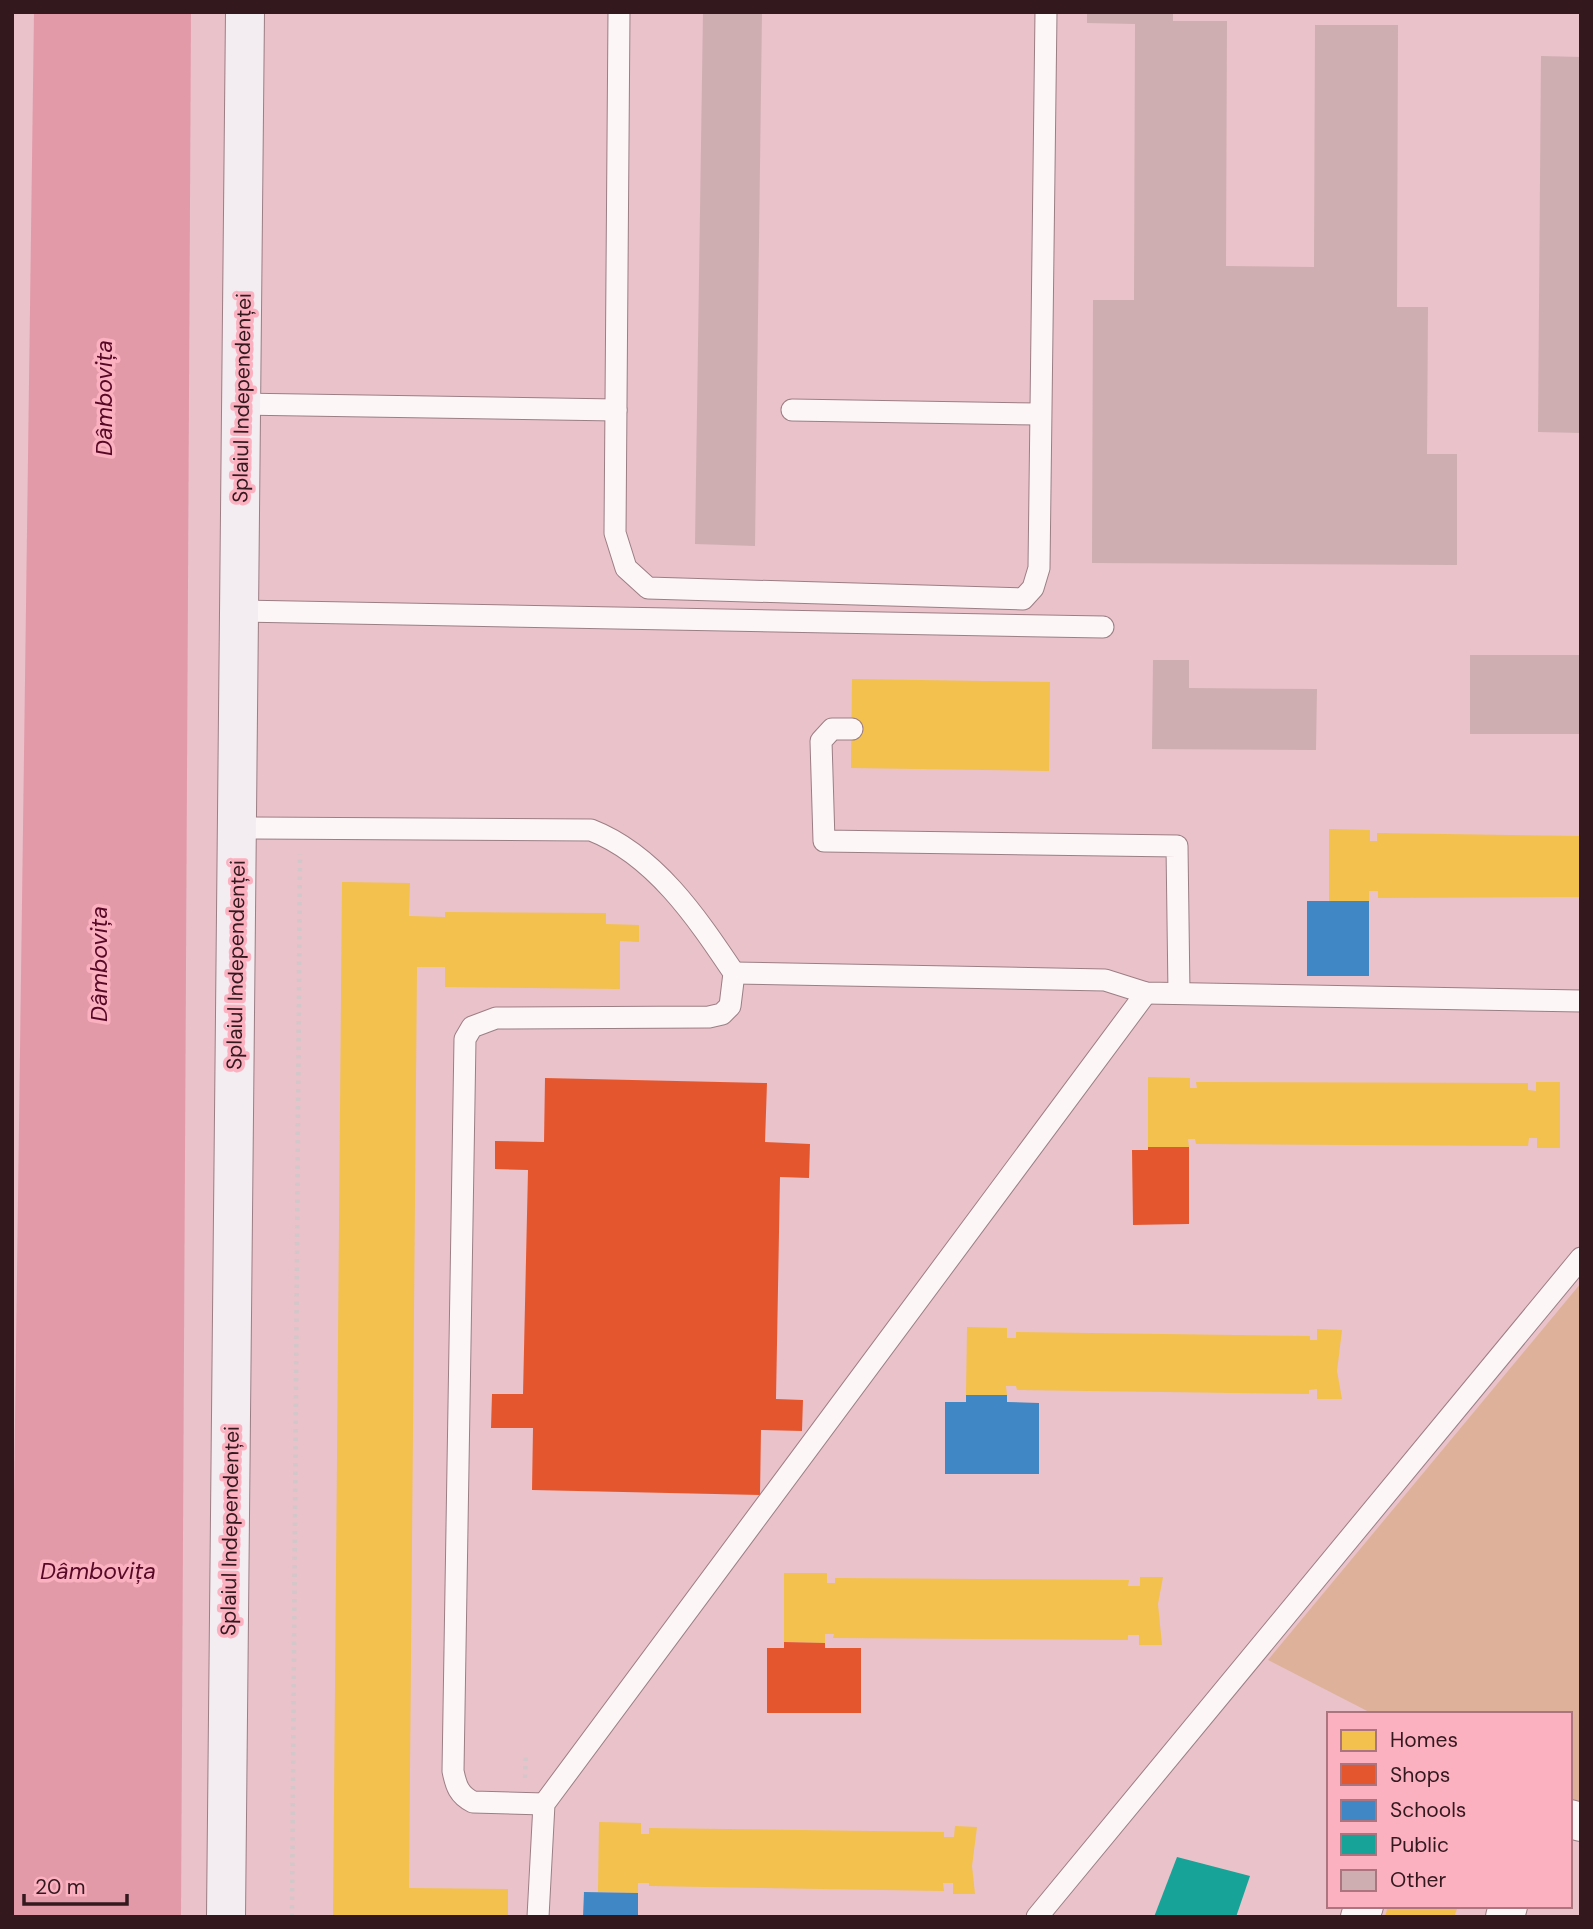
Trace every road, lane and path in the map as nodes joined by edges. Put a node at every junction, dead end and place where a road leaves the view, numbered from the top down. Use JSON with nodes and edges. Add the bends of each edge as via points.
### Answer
{"nodes":[{"id":1,"x":245,"y":12,"type":"edge"},
{"id":2,"x":619,"y":12,"type":"edge"},
{"id":3,"x":1046,"y":12,"type":"edge"},
{"id":4,"x":242,"y":404,"type":"junction"},
{"id":5,"x":616,"y":410,"type":"junction"},
{"id":6,"x":792,"y":410,"type":"dead end"},
{"id":7,"x":1039,"y":414,"type":"junction"},
{"id":8,"x":238,"y":611,"type":"junction"},
{"id":9,"x":1103,"y":627,"type":"dead end"},
{"id":10,"x":852,"y":729,"type":"dead end"},
{"id":11,"x":237,"y":828,"type":"junction"},
{"id":12,"x":300,"y":828,"type":"junction"},
{"id":13,"x":734,"y":973,"type":"junction"},
{"id":14,"x":1146,"y":993,"type":"junction"},
{"id":15,"x":1179,"y":993,"type":"junction"},
{"id":16,"x":1581,"y":1001,"type":"edge"},
{"id":17,"x":1581,"y":1258,"type":"edge"},
{"id":18,"x":544,"y":1804,"type":"junction"},
{"id":19,"x":226,"y":1917,"type":"edge"},
{"id":20,"x":292,"y":1917,"type":"edge"},
{"id":21,"x":538,"y":1917,"type":"edge"},
{"id":22,"x":1037,"y":1917,"type":"edge"}],
"edges":[{"from":1,"to":4,"type":"main road","name":"Splaiul Independenței"},
{"from":2,"to":5,"type":"lane"},
{"from":3,"to":7,"type":"lane"},
{"from":4,"to":5,"type":"lane"},
{"from":4,"to":8,"type":"main road","name":"Splaiul Independenței"},
{"from":5,"to":7,"type":"lane","via":[[615,533],[626,568],[648,588],[1023,599],[1033,588],[1039,568]]},
{"from":6,"to":7,"type":"lane"},
{"from":8,"to":9,"type":"lane"},
{"from":8,"to":11,"type":"main road","name":"Splaiul Independenței"},
{"from":10,"to":15,"type":"lane","via":[[832,729],[821,741],[824,841],[1177,846]]},
{"from":11,"to":12,"type":"lane"},
{"from":11,"to":19,"type":"main road","name":"Splaiul Independenței"},
{"from":12,"to":13,"type":"lane","via":[[591,830],[624,846],[670,889]]},
{"from":12,"to":20,"type":"path"},
{"from":13,"to":14,"type":"lane","via":[[1105,980]]},
{"from":13,"to":18,"type":"lane","via":[[730,1006],[722,1014],[496,1018],[472,1027],[465,1039],[453,1771],[463,1797],[473,1802]]},
{"from":14,"to":15,"type":"lane"},
{"from":14,"to":18,"type":"lane"},
{"from":15,"to":16,"type":"lane"},
{"from":17,"to":22,"type":"lane"},
{"from":18,"to":21,"type":"lane"}]}
